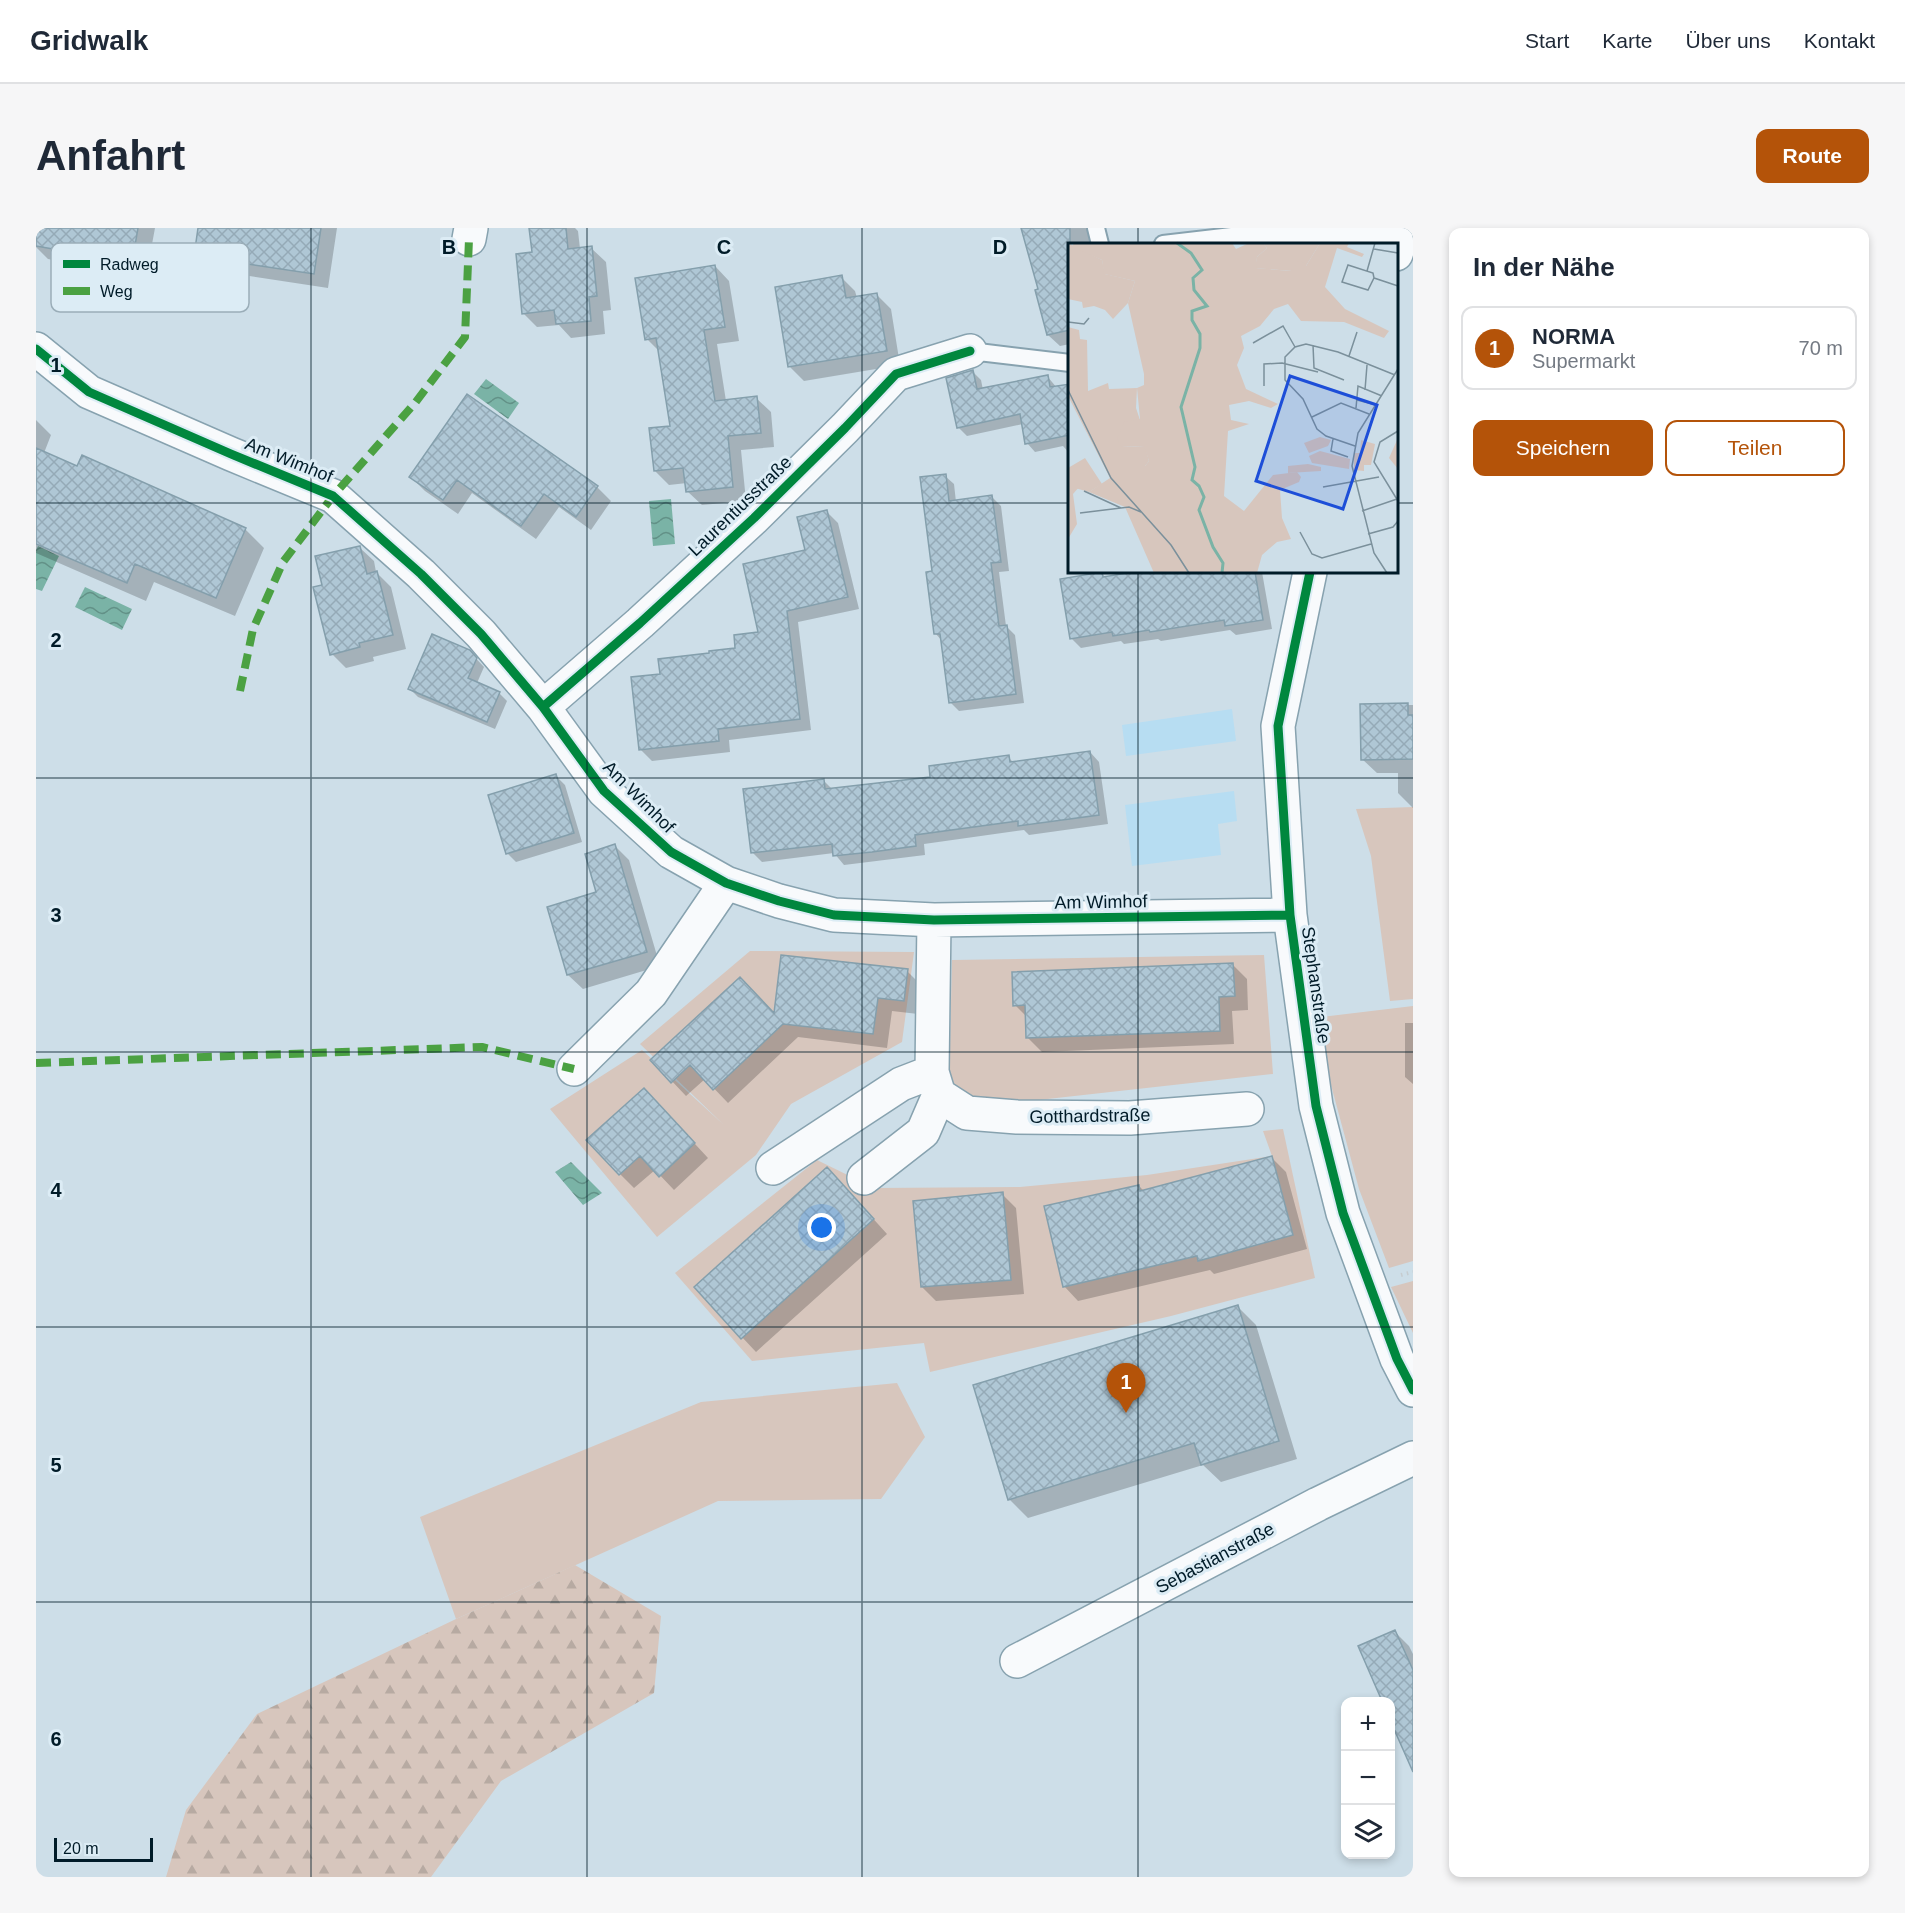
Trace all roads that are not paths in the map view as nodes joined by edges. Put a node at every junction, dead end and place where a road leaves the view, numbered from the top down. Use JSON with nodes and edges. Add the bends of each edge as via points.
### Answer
{"nodes":[{"id":1,"x":1096,"y":228,"type":"edge"},
{"id":2,"x":1402,"y":239,"type":"edge"},
{"id":3,"x":1101,"y":243,"type":"edge"},
{"id":4,"x":1172,"y":243,"type":"edge"},
{"id":5,"x":36,"y":349,"type":"edge"},
{"id":6,"x":970,"y":351,"type":"joint"},
{"id":7,"x":1068,"y":363,"type":"edge"},
{"id":8,"x":1310,"y":573,"type":"edge"},
{"id":9,"x":543,"y":707,"type":"junction"},
{"id":10,"x":726,"y":883,"type":"junction"},
{"id":11,"x":1290,"y":915,"type":"junction"},
{"id":12,"x":934,"y":920,"type":"junction"},
{"id":13,"x":574,"y":1070,"type":"dead end"},
{"id":14,"x":936,"y":1083,"type":"junction"},
{"id":15,"x":1247,"y":1109,"type":"dead end"},
{"id":16,"x":773,"y":1168,"type":"dead end"},
{"id":17,"x":864,"y":1178,"type":"dead end"},
{"id":18,"x":1413,"y":1390,"type":"edge"},
{"id":19,"x":1413,"y":1458,"type":"edge"},
{"id":20,"x":1017,"y":1661,"type":"dead end"}],
"edges":[{"from":1,"to":3,"type":"lane"},
{"from":2,"to":4,"type":"lane","via":[[1240,235]]},
{"from":5,"to":9,"type":"street","name":"Am Wimhof","via":[[89,392],[333,496],[481,634]]},
{"from":6,"to":7,"type":"lane","name":"Laurentiusstraße"},
{"from":6,"to":9,"type":"street","name":"Laurentiusstraße","via":[[896,374],[754,518]]},
{"from":8,"to":11,"type":"street","name":"Stephanstraße","via":[[1278,726]]},
{"from":9,"to":10,"type":"street","name":"Am Wimhof","via":[[604,791],[671,852]]},
{"from":10,"to":12,"type":"street","name":"Am Wimhof","via":[[834,915]]},
{"from":10,"to":13,"type":"street","via":[[651,993]]},
{"from":11,"to":12,"type":"street","name":"Am Wimhof"},
{"from":11,"to":18,"type":"street","name":"Stephanstraße","via":[[1316,1106],[1340,1203],[1397,1359]]},
{"from":12,"to":14,"type":"street"},
{"from":14,"to":15,"type":"street","name":"Gotthardstraße","via":[[968,1113],[1130,1118]]},
{"from":14,"to":16,"type":"street","via":[[901,1084]]},
{"from":14,"to":17,"type":"street","via":[[923,1132]]},
{"from":19,"to":20,"type":"street","name":"Sebastianstraße"}]}
